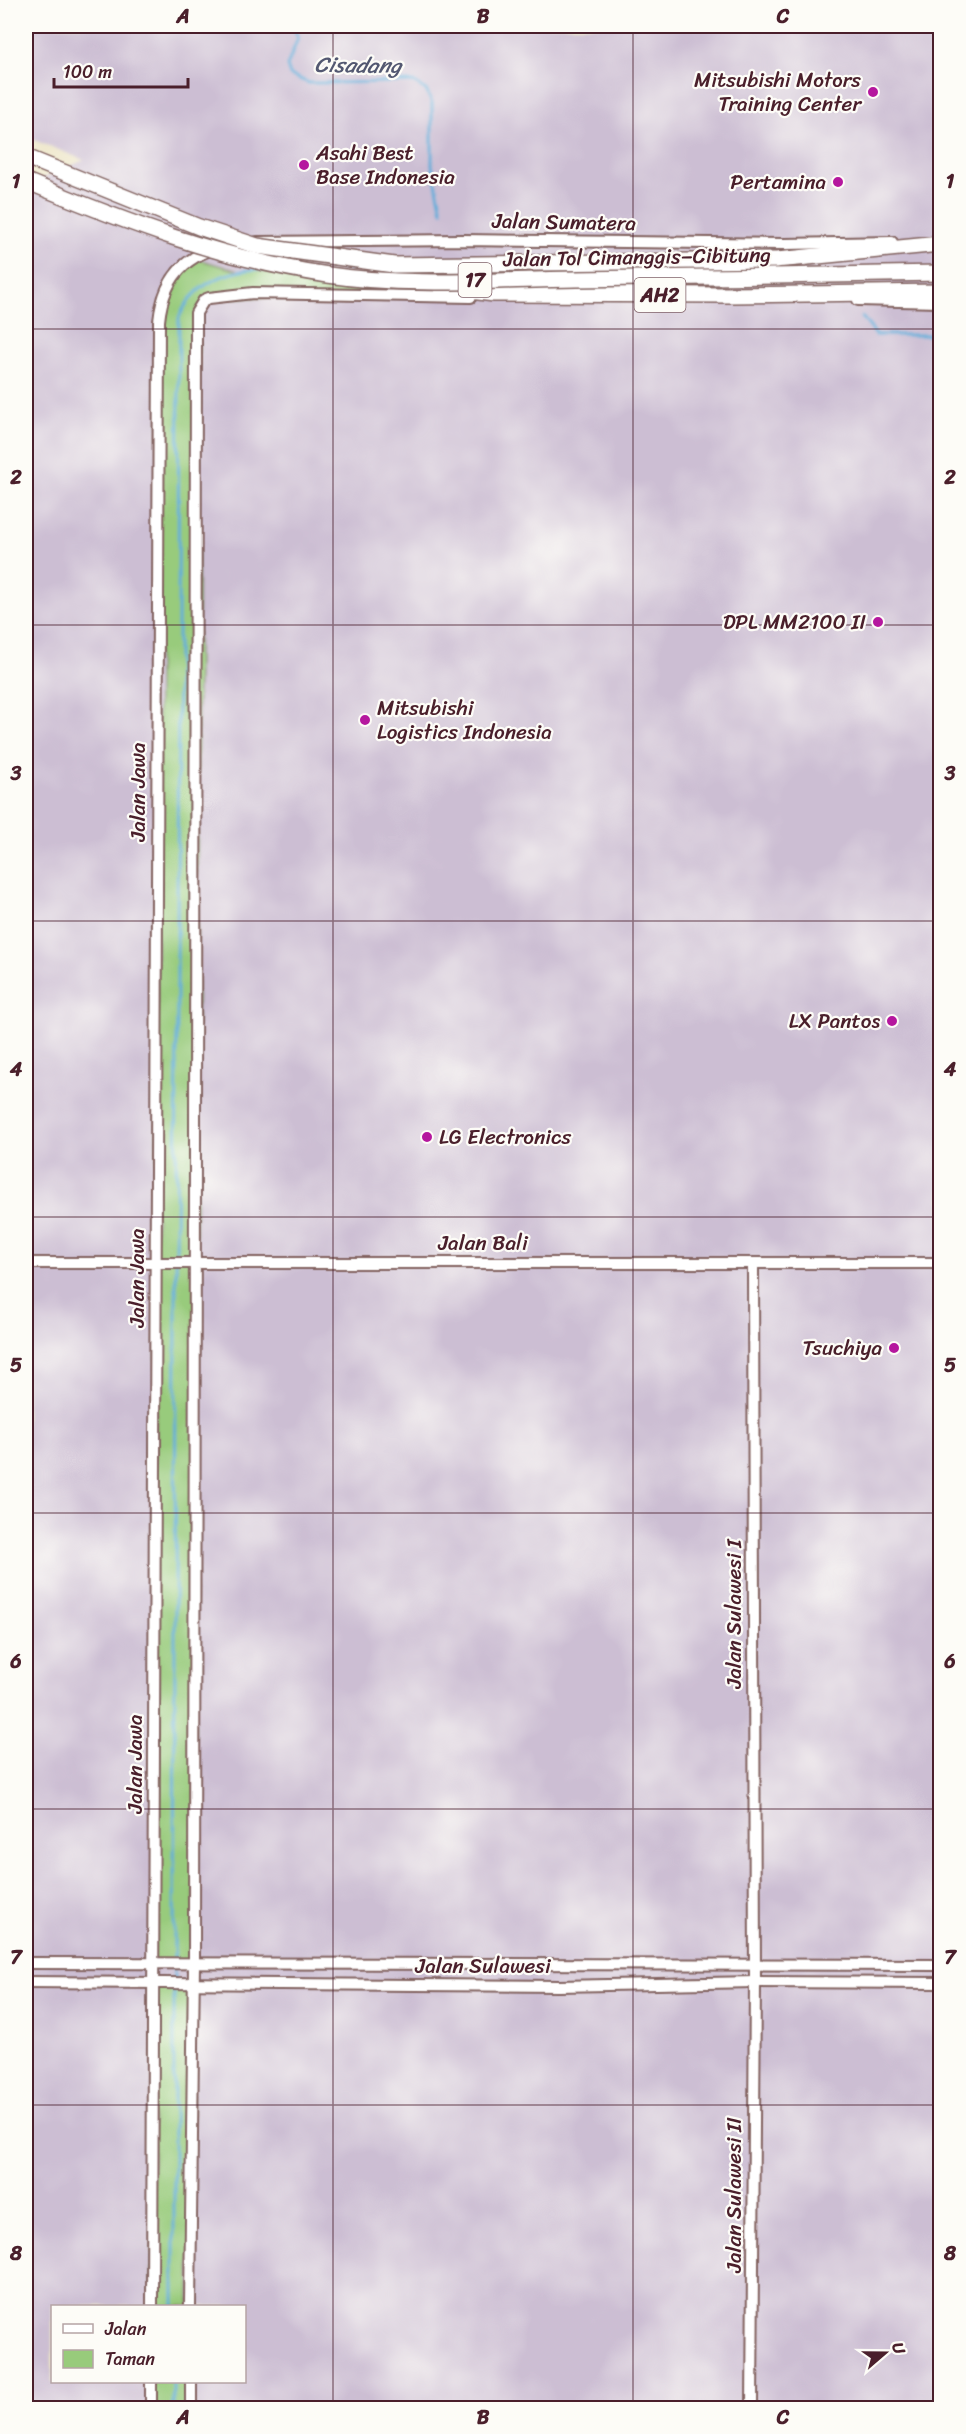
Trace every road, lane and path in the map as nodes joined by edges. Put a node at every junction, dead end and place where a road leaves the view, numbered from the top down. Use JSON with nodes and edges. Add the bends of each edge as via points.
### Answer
{"nodes":[{"id":1,"x":26,"y":157,"type":"edge"},
{"id":2,"x":26,"y":181,"type":"edge"},
{"id":3,"x":940,"y":243,"type":"edge"},
{"id":4,"x":940,"y":253,"type":"edge"},
{"id":5,"x":189,"y":260,"type":"joint"},
{"id":6,"x":777,"y":260,"type":"junction"},
{"id":7,"x":940,"y":273,"type":"edge"},
{"id":8,"x":380,"y":280,"type":"junction"},
{"id":9,"x":940,"y":292,"type":"edge"},
{"id":10,"x":940,"y":302,"type":"edge"},
{"id":11,"x":26,"y":1263,"type":"edge"},
{"id":12,"x":190,"y":1263,"type":"junction"},
{"id":13,"x":753,"y":1263,"type":"junction"},
{"id":14,"x":940,"y":1263,"type":"edge"},
{"id":15,"x":160,"y":1264,"type":"junction"},
{"id":16,"x":26,"y":1963,"type":"edge"},
{"id":17,"x":158,"y":1963,"type":"junction"},
{"id":18,"x":190,"y":1963,"type":"junction"},
{"id":19,"x":754,"y":1965,"type":"junction"},
{"id":20,"x":940,"y":1965,"type":"edge"},
{"id":21,"x":755,"y":1982,"type":"junction"},
{"id":22,"x":26,"y":1983,"type":"edge"},
{"id":23,"x":158,"y":1983,"type":"junction"},
{"id":24,"x":190,"y":1983,"type":"junction"},
{"id":25,"x":940,"y":1983,"type":"edge"},
{"id":26,"x":152,"y":2305,"type":"edge"},
{"id":27,"x":190,"y":2305,"type":"edge"},
{"id":28,"x":151,"y":2383,"type":"edge"},
{"id":29,"x":191,"y":2383,"type":"edge"},
{"id":30,"x":151,"y":2409,"type":"edge"},
{"id":31,"x":191,"y":2409,"type":"edge"},
{"id":32,"x":752,"y":2409,"type":"edge"}],
"edges":[{"from":1,"to":6,"type":"highway","name":"Jalan Tol Cimanggis–Cibitung","number":"17","bridge":true,"via":[[199,227],[257,246],[337,259],[394,265]]},
{"from":2,"to":8,"type":"highway","name":"Jalan Tol Cimanggis–Cibitung","number":"17","bridge":true,"via":[[188,244],[329,275]]},
{"from":3,"to":5,"type":"street","name":"Jalan Sumatera","via":[[273,240],[227,245]]},
{"from":3,"to":6,"type":"highway"},
{"from":4,"to":6,"type":"highway","number":"17"},
{"from":5,"to":15,"type":"street","name":"Jalan Jawa","via":[[167,285],[159,321]]},
{"from":7,"to":8,"type":"highway","name":"Jalan Tol Cimanggis–Cibitung","number":"17","bridge":true},
{"from":8,"to":9,"type":"highway","number":"AH2","bridge":true,"via":[[494,294]]},
{"from":10,"to":12,"type":"street","via":[[253,293],[204,300],[196,314]]},
{"from":11,"to":15,"type":"street","name":"Jalan Bali"},
{"from":12,"to":13,"type":"street","name":"Jalan Bali"},
{"from":12,"to":15,"type":"street","name":"Jalan Bali"},
{"from":12,"to":18,"type":"street"},
{"from":13,"to":14,"type":"street","name":"Jalan Bali"},
{"from":13,"to":19,"type":"street","name":"Jalan Sulawesi I"},
{"from":15,"to":17,"type":"street","name":"Jalan Jawa"},
{"from":16,"to":17,"type":"street","name":"Jalan Sulawesi"},
{"from":17,"to":18,"type":"street","name":"Jalan Sulawesi"},
{"from":17,"to":23,"type":"street","name":"Jalan Jawa"},
{"from":18,"to":19,"type":"street","name":"Jalan Sulawesi"},
{"from":18,"to":24,"type":"street"},
{"from":19,"to":20,"type":"street","name":"Jalan Sulawesi"},
{"from":19,"to":21,"type":"street","name":"Jalan Sulawesi I"},
{"from":21,"to":24,"type":"street","name":"Jalan Sulawesi","via":[[559,1986]]},
{"from":21,"to":25,"type":"street","name":"Jalan Sulawesi"},
{"from":21,"to":32,"type":"street","name":"Jalan Sulawesi II"},
{"from":22,"to":23,"type":"street","name":"Jalan Sulawesi"},
{"from":23,"to":24,"type":"street","name":"Jalan Sulawesi"},
{"from":23,"to":26,"type":"street","name":"Jalan Jawa"},
{"from":24,"to":27,"type":"street"},
{"from":28,"to":30,"type":"street"},
{"from":29,"to":31,"type":"street"}]}
